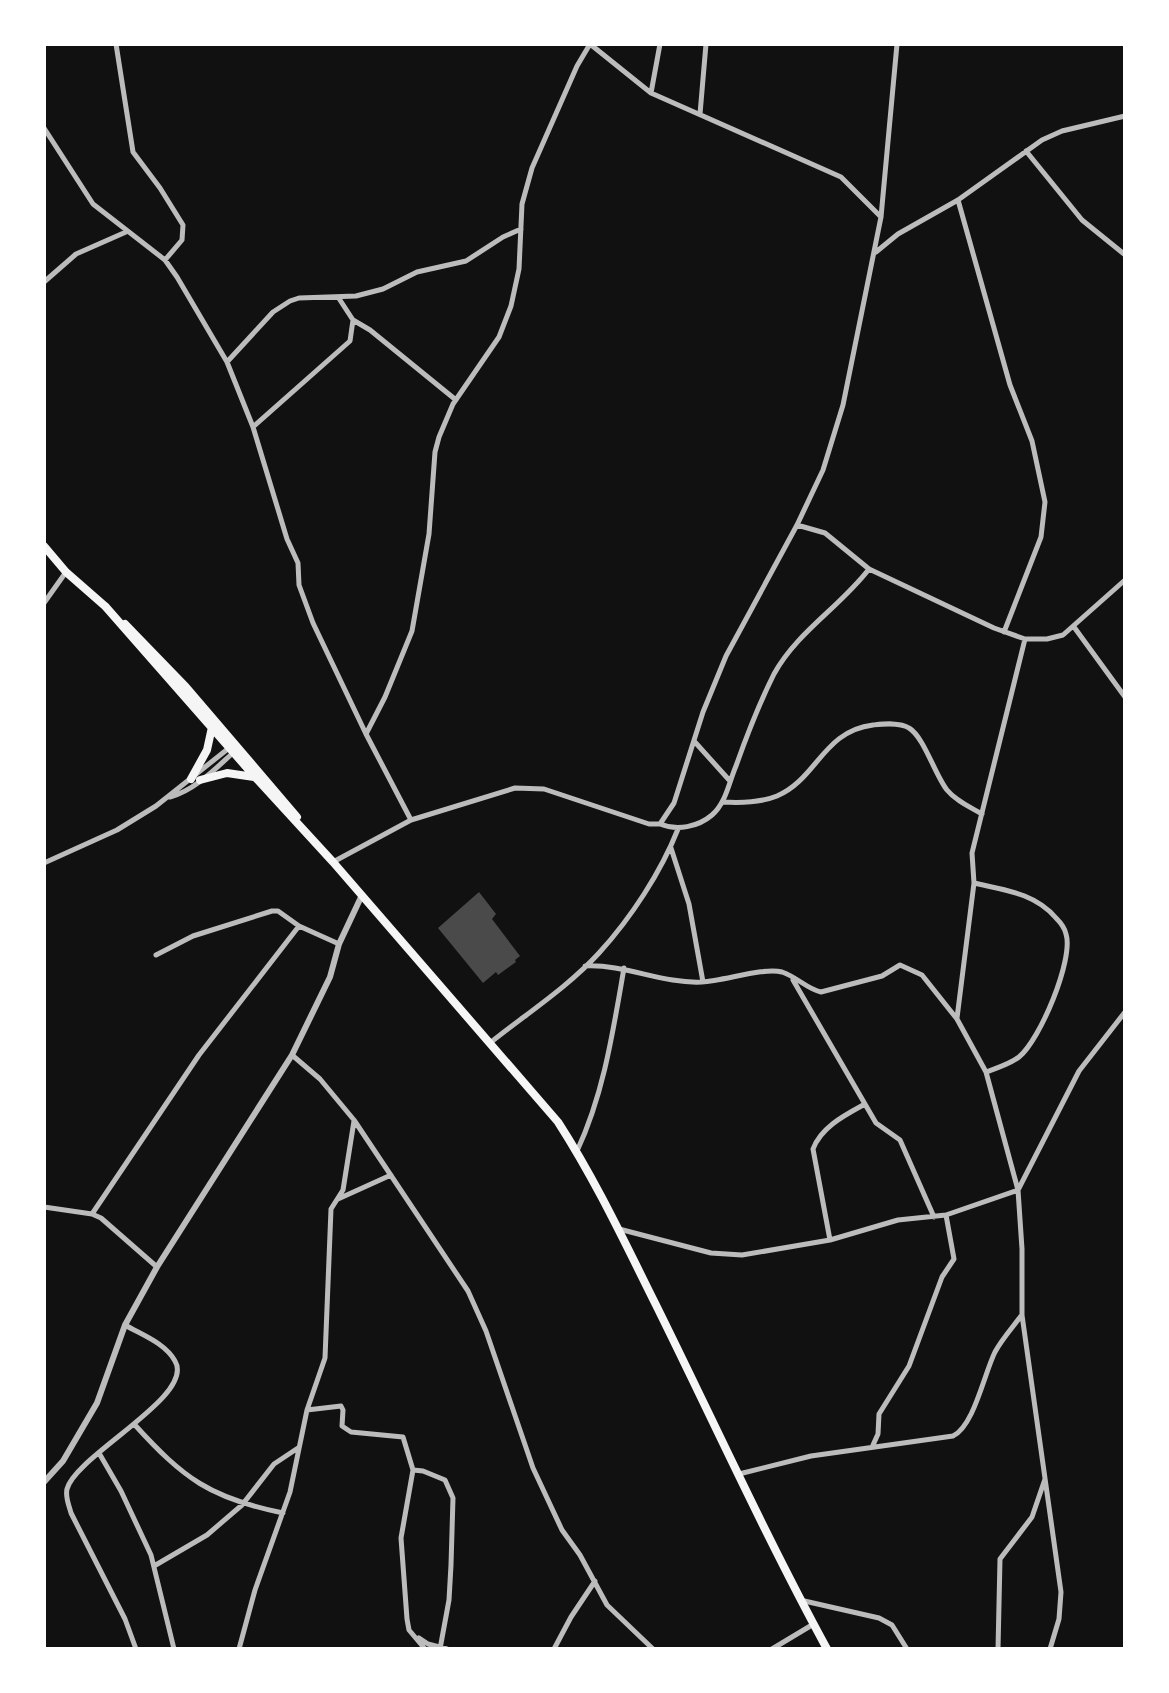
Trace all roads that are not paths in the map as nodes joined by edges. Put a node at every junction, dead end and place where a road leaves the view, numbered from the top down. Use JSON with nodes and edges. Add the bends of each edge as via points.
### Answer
{"nodes":[{"id":1,"x":116,"y":44,"type":"edge"},
{"id":2,"x":590,"y":44,"type":"edge"},
{"id":3,"x":660,"y":44,"type":"edge"},
{"id":4,"x":706,"y":44,"type":"edge"},
{"id":5,"x":897,"y":44,"type":"edge"},
{"id":6,"x":651,"y":93,"type":"junction"},
{"id":7,"x":700,"y":114,"type":"junction"},
{"id":8,"x":1125,"y":116,"type":"edge"},
{"id":9,"x":44,"y":128,"type":"edge"},
{"id":10,"x":1026,"y":151,"type":"junction"},
{"id":11,"x":958,"y":200,"type":"junction"},
{"id":12,"x":881,"y":217,"type":"junction"},
{"id":13,"x":521,"y":229,"type":"junction"},
{"id":14,"x":127,"y":232,"type":"junction"},
{"id":15,"x":875,"y":253,"type":"junction"},
{"id":16,"x":1124,"y":254,"type":"edge"},
{"id":17,"x":165,"y":260,"type":"junction"},
{"id":18,"x":44,"y":282,"type":"edge"},
{"id":19,"x":338,"y":297,"type":"junction"},
{"id":20,"x":353,"y":320,"type":"junction"},
{"id":21,"x":227,"y":362,"type":"junction"},
{"id":22,"x":456,"y":400,"type":"junction"},
{"id":23,"x":253,"y":427,"type":"junction"},
{"id":24,"x":797,"y":525,"type":"junction"},
{"id":25,"x":44,"y":546,"type":"edge"},
{"id":26,"x":869,"y":569,"type":"junction"},
{"id":27,"x":66,"y":572,"type":"junction"},
{"id":28,"x":1125,"y":580,"type":"edge"},
{"id":29,"x":44,"y":603,"type":"edge"},
{"id":30,"x":105,"y":606,"type":"junction"},
{"id":31,"x":1074,"y":627,"type":"junction"},
{"id":32,"x":1004,"y":632,"type":"junction"},
{"id":33,"x":1025,"y":639,"type":"junction"},
{"id":34,"x":1125,"y":697,"type":"edge"},
{"id":35,"x":212,"y":727,"type":"junction"},
{"id":36,"x":366,"y":734,"type":"junction"},
{"id":37,"x":693,"y":740,"type":"junction"},
{"id":38,"x":234,"y":748,"type":"junction"},
{"id":39,"x":255,"y":777,"type":"junction"},
{"id":40,"x":195,"y":780,"type":"junction"},
{"id":41,"x":730,"y":782,"type":"junction"},
{"id":42,"x":723,"y":802,"type":"junction"},
{"id":43,"x":982,"y":814,"type":"junction"},
{"id":44,"x":411,"y":820,"type":"junction"},
{"id":45,"x":660,"y":824,"type":"junction"},
{"id":46,"x":678,"y":829,"type":"junction"},
{"id":47,"x":316,"y":843,"type":"junction"},
{"id":48,"x":671,"y":847,"type":"junction"},
{"id":49,"x":333,"y":862,"type":"junction"},
{"id":50,"x":44,"y":863,"type":"edge"},
{"id":51,"x":974,"y":883,"type":"junction"},
{"id":52,"x":362,"y":895,"type":"junction"},
{"id":53,"x":299,"y":926,"type":"junction"},
{"id":54,"x":339,"y":944,"type":"junction"},
{"id":55,"x":156,"y":955,"type":"dead end"},
{"id":56,"x":585,"y":966,"type":"junction"},
{"id":57,"x":624,"y":968,"type":"junction"},
{"id":58,"x":791,"y":977,"type":"junction"},
{"id":59,"x":703,"y":982,"type":"junction"},
{"id":60,"x":1125,"y":1012,"type":"edge"},
{"id":61,"x":957,"y":1019,"type":"junction"},
{"id":62,"x":490,"y":1043,"type":"junction"},
{"id":63,"x":292,"y":1055,"type":"junction"},
{"id":64,"x":986,"y":1072,"type":"junction"},
{"id":65,"x":865,"y":1104,"type":"junction"},
{"id":66,"x":354,"y":1120,"type":"junction"},
{"id":67,"x":577,"y":1151,"type":"junction"},
{"id":68,"x":391,"y":1175,"type":"junction"},
{"id":69,"x":1018,"y":1190,"type":"junction"},
{"id":70,"x":337,"y":1199,"type":"junction"},
{"id":71,"x":44,"y":1207,"type":"edge"},
{"id":72,"x":92,"y":1214,"type":"junction"},
{"id":73,"x":946,"y":1215,"type":"junction"},
{"id":74,"x":934,"y":1217,"type":"junction"},
{"id":75,"x":618,"y":1228,"type":"junction"},
{"id":76,"x":830,"y":1240,"type":"junction"},
{"id":77,"x":157,"y":1267,"type":"junction"},
{"id":78,"x":1022,"y":1315,"type":"junction"},
{"id":79,"x":125,"y":1325,"type":"junction"},
{"id":80,"x":307,"y":1410,"type":"junction"},
{"id":81,"x":134,"y":1424,"type":"junction"},
{"id":82,"x":872,"y":1446,"type":"junction"},
{"id":83,"x":299,"y":1448,"type":"junction"},
{"id":84,"x":99,"y":1453,"type":"junction"},
{"id":85,"x":413,"y":1470,"type":"junction"},
{"id":86,"x":738,"y":1474,"type":"junction"},
{"id":87,"x":1045,"y":1478,"type":"junction"},
{"id":88,"x":44,"y":1482,"type":"edge"},
{"id":89,"x":242,"y":1505,"type":"junction"},
{"id":90,"x":283,"y":1513,"type":"junction"},
{"id":91,"x":154,"y":1566,"type":"junction"},
{"id":92,"x":595,"y":1580,"type":"junction"},
{"id":93,"x":799,"y":1600,"type":"junction"},
{"id":94,"x":815,"y":1629,"type":"junction"},
{"id":95,"x":409,"y":1630,"type":"junction"},
{"id":96,"x":442,"y":1648,"type":"edge"},
{"id":97,"x":136,"y":1649,"type":"edge"},
{"id":98,"x":174,"y":1649,"type":"edge"},
{"id":99,"x":239,"y":1649,"type":"edge"},
{"id":100,"x":425,"y":1649,"type":"edge"},
{"id":101,"x":554,"y":1649,"type":"edge"},
{"id":102,"x":653,"y":1649,"type":"edge"},
{"id":103,"x":772,"y":1649,"type":"edge"},
{"id":104,"x":821,"y":1649,"type":"edge"},
{"id":105,"x":827,"y":1649,"type":"edge"},
{"id":106,"x":907,"y":1649,"type":"edge"},
{"id":107,"x":998,"y":1649,"type":"edge"},
{"id":108,"x":1050,"y":1649,"type":"edge"}],
"edges":[{"from":1,"to":17,"type":"street","via":[[133,152],[183,225],[182,240]]},
{"from":2,"to":6,"type":"street"},
{"from":2,"to":13,"type":"street","via":[[532,168]]},
{"from":3,"to":6,"type":"street"},
{"from":4,"to":7,"type":"street"},
{"from":5,"to":12,"type":"street"},
{"from":6,"to":7,"type":"street"},
{"from":7,"to":12,"type":"street","via":[[841,177]]},
{"from":8,"to":10,"type":"street","via":[[1062,131]]},
{"from":9,"to":14,"type":"street","via":[[93,204]]},
{"from":10,"to":11,"type":"street"},
{"from":10,"to":16,"type":"street","via":[[1082,220]]},
{"from":11,"to":15,"type":"street"},
{"from":11,"to":32,"type":"street","via":[[1010,385],[1035,452],[1045,502],[1041,537]]},
{"from":12,"to":15,"type":"street"},
{"from":13,"to":19,"type":"street","via":[[466,261],[417,272],[383,289]]},
{"from":13,"to":22,"type":"street","via":[[511,306],[499,337]]},
{"from":14,"to":17,"type":"street"},
{"from":14,"to":18,"type":"street","via":[[76,254]]},
{"from":15,"to":24,"type":"street","via":[[843,405],[823,470]]},
{"from":17,"to":21,"type":"street"},
{"from":19,"to":20,"type":"street"},
{"from":19,"to":21,"type":"street","via":[[299,298],[281,305]]},
{"from":20,"to":22,"type":"street"},
{"from":20,"to":23,"type":"street","via":[[350,341]]},
{"from":21,"to":23,"type":"street"},
{"from":22,"to":36,"type":"street","via":[[435,452],[429,534],[412,631]]},
{"from":23,"to":36,"type":"street","via":[[298,563],[307,607]]},
{"from":24,"to":26,"type":"street","via":[[825,533]]},
{"from":24,"to":37,"type":"street","via":[[726,656]]},
{"from":25,"to":27,"type":"highway"},
{"from":26,"to":32,"type":"street"},
{"from":26,"to":41,"type":"street","via":[[789,651],[757,710]]},
{"from":27,"to":29,"type":"street"},
{"from":27,"to":30,"type":"highway"},
{"from":28,"to":31,"type":"street"},
{"from":30,"to":35,"type":"highway"},
{"from":30,"to":38,"type":"highway","via":[[157,656]]},
{"from":31,"to":33,"type":"street","via":[[1047,639]]},
{"from":31,"to":34,"type":"street"},
{"from":32,"to":33,"type":"street"},
{"from":33,"to":43,"type":"street"},
{"from":35,"to":38,"type":"highway"},
{"from":35,"to":40,"type":"highway"},
{"from":36,"to":44,"type":"street"},
{"from":37,"to":41,"type":"street"},
{"from":37,"to":45,"type":"street","via":[[674,803]]},
{"from":38,"to":39,"type":"highway"},
{"from":38,"to":40,"type":"street"},
{"from":38,"to":47,"type":"highway"},
{"from":39,"to":40,"type":"highway","via":[[227,773]]},
{"from":39,"to":47,"type":"highway"},
{"from":40,"to":50,"type":"street","via":[[117,830]]},
{"from":41,"to":42,"type":"street"},
{"from":42,"to":43,"type":"street","via":[[778,795],[798,782],[839,737],[858,728],[897,724],[914,733],[949,793]]},
{"from":42,"to":46,"type":"street","via":[[712,815]]},
{"from":43,"to":51,"type":"street","via":[[972,853]]},
{"from":44,"to":45,"type":"street","via":[[530,787]]},
{"from":44,"to":49,"type":"street"},
{"from":45,"to":46,"type":"street"},
{"from":46,"to":48,"type":"street"},
{"from":47,"to":49,"type":"highway"},
{"from":48,"to":56,"type":"street","via":[[629,913]]},
{"from":48,"to":59,"type":"street","via":[[689,904]]},
{"from":49,"to":52,"type":"highway"},
{"from":51,"to":61,"type":"street"},
{"from":51,"to":64,"type":"street","via":[[1029,896],[1056,917],[1067,947],[1041,1028],[1022,1055]]},
{"from":52,"to":54,"type":"street"},
{"from":52,"to":62,"type":"highway"},
{"from":53,"to":54,"type":"street"},
{"from":53,"to":55,"type":"street","via":[[272,911],[193,936]]},
{"from":53,"to":72,"type":"street","via":[[199,1055]]},
{"from":54,"to":63,"type":"street","via":[[330,977]]},
{"from":56,"to":57,"type":"street"},
{"from":56,"to":62,"type":"street"},
{"from":57,"to":59,"type":"street"},
{"from":57,"to":67,"type":"street","via":[[603,1077]]},
{"from":58,"to":59,"type":"street","via":[[762,971]]},
{"from":58,"to":61,"type":"street","via":[[828,992],[900,965],[922,975]]},
{"from":58,"to":65,"type":"street"},
{"from":60,"to":69,"type":"street","via":[[1079,1071]]},
{"from":61,"to":64,"type":"street"},
{"from":62,"to":67,"type":"highway"},
{"from":63,"to":66,"type":"street"},
{"from":63,"to":77,"type":"street"},
{"from":64,"to":69,"type":"street"},
{"from":65,"to":74,"type":"street","via":[[876,1123],[900,1140]]},
{"from":65,"to":76,"type":"street","via":[[826,1129],[813,1149]]},
{"from":66,"to":68,"type":"street"},
{"from":66,"to":70,"type":"street"},
{"from":67,"to":75,"type":"highway"},
{"from":68,"to":70,"type":"street"},
{"from":68,"to":92,"type":"street","via":[[468,1291],[533,1468],[562,1530]]},
{"from":69,"to":73,"type":"street"},
{"from":69,"to":78,"type":"street"},
{"from":70,"to":80,"type":"street","via":[[331,1209],[325,1358]]},
{"from":71,"to":72,"type":"street"},
{"from":72,"to":77,"type":"street"},
{"from":73,"to":74,"type":"street"},
{"from":73,"to":82,"type":"street","via":[[954,1259],[942,1277],[909,1366],[879,1414]]},
{"from":74,"to":76,"type":"street","via":[[898,1220]]},
{"from":75,"to":76,"type":"street","via":[[728,1255]]},
{"from":75,"to":86,"type":"highway"},
{"from":77,"to":79,"type":"street"},
{"from":78,"to":82,"type":"street","via":[[995,1353],[960,1432]]},
{"from":78,"to":87,"type":"street"},
{"from":79,"to":81,"type":"street","via":[[163,1347],[178,1371],[175,1382]]},
{"from":79,"to":88,"type":"street","via":[[97,1403],[63,1461]]},
{"from":80,"to":83,"type":"street"},
{"from":80,"to":85,"type":"street","via":[[341,1406],[342,1426],[351,1432],[403,1437]]},
{"from":81,"to":84,"type":"street"},
{"from":81,"to":89,"type":"street","via":[[195,1482]]},
{"from":82,"to":86,"type":"street"},
{"from":83,"to":89,"type":"street","via":[[264,1473]]},
{"from":83,"to":90,"type":"street"},
{"from":84,"to":91,"type":"street"},
{"from":84,"to":97,"type":"street","via":[[70,1482],[66,1496]]},
{"from":85,"to":95,"type":"street","via":[[401,1538]]},
{"from":85,"to":96,"type":"street","via":[[445,1480],[453,1498]]},
{"from":86,"to":93,"type":"highway"},
{"from":87,"to":107,"type":"street","via":[[1032,1517],[1000,1559]]},
{"from":87,"to":108,"type":"street","via":[[1061,1592]]},
{"from":89,"to":90,"type":"street"},
{"from":89,"to":91,"type":"street","via":[[207,1535]]},
{"from":90,"to":99,"type":"street"},
{"from":91,"to":98,"type":"street"},
{"from":92,"to":101,"type":"street"},
{"from":92,"to":102,"type":"street","via":[[607,1605]]},
{"from":93,"to":94,"type":"highway"},
{"from":93,"to":106,"type":"street","via":[[879,1618],[892,1625]]},
{"from":94,"to":103,"type":"street"},
{"from":94,"to":104,"type":"highway"},
{"from":94,"to":105,"type":"highway"},
{"from":95,"to":96,"type":"street"},
{"from":95,"to":100,"type":"street"}]}
